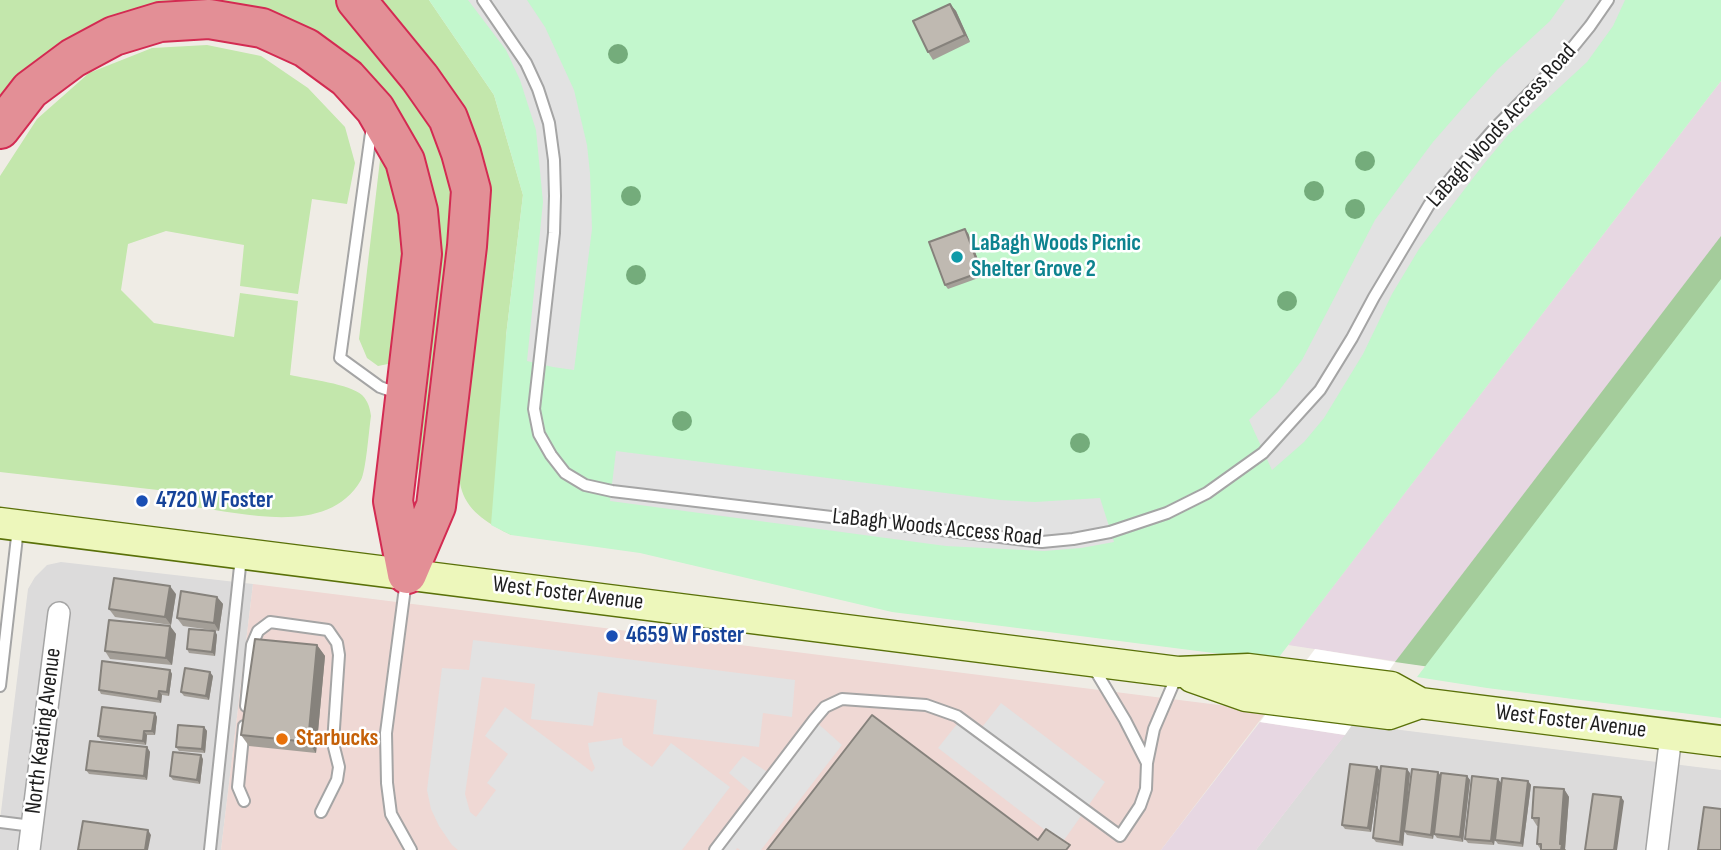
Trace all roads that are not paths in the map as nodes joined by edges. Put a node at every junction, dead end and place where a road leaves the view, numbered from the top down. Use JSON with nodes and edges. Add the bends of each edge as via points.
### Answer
{"nodes":[{"id":1,"x":356,"y":0,"type":"edge"},
{"id":2,"x":483,"y":0,"type":"edge"},
{"id":3,"x":1608,"y":0,"type":"edge"},
{"id":4,"x":375,"y":109,"type":"junction"},
{"id":5,"x":0,"y":129,"type":"edge"},
{"id":6,"x":407,"y":396,"type":"junction"},
{"id":7,"x":9,"y":524,"type":"edge"},
{"id":8,"x":242,"y":553,"type":"junction"},
{"id":9,"x":407,"y":574,"type":"junction"},
{"id":10,"x":59,"y":612,"type":"dead end"},
{"id":11,"x":1089,"y":661,"type":"junction"},
{"id":12,"x":1178,"y":672,"type":"junction"},
{"id":13,"x":0,"y":686,"type":"edge"},
{"id":14,"x":1671,"y":735,"type":"junction"},
{"id":15,"x":1721,"y":741,"type":"edge"},
{"id":16,"x":1147,"y":763,"type":"junction"},
{"id":17,"x":244,"y":801,"type":"dead end"},
{"id":18,"x":321,"y":812,"type":"dead end"},
{"id":19,"x":0,"y":822,"type":"edge"},
{"id":20,"x":32,"y":826,"type":"junction"},
{"id":21,"x":29,"y":850,"type":"edge"},
{"id":22,"x":209,"y":850,"type":"edge"},
{"id":23,"x":411,"y":850,"type":"edge"},
{"id":24,"x":715,"y":850,"type":"edge"},
{"id":25,"x":1657,"y":850,"type":"edge"}],
"edges":[{"from":1,"to":9,"type":"highway","via":[[448,118],[471,190],[436,506]]},
{"from":2,"to":3,"type":"lane","name":"LaBagh Woods Access Road","via":[[526,62],[549,123],[554,233],[534,409],[539,434],[565,473],[585,485],[612,491],[1042,542],[1110,532],[1167,513],[1206,493],[1263,453],[1320,390],[1429,205],[1564,58]]},
{"from":4,"to":5,"type":"highway","via":[[347,78],[306,48],[262,29],[209,19],[160,22],[114,36],[30,90]]},
{"from":4,"to":6,"type":"highway","via":[[405,161],[418,211],[422,254]]},
{"from":4,"to":6,"type":"lane","via":[[340,358],[380,387]]},
{"from":6,"to":9,"type":"highway","via":[[393,501]]},
{"from":7,"to":8,"type":"main road","name":"West Foster Avenue"},
{"from":7,"to":13,"type":"lane"},
{"from":8,"to":9,"type":"main road","name":"West Foster Avenue"},
{"from":8,"to":22,"type":"lane"},
{"from":9,"to":11,"type":"main road","name":"West Foster Avenue"},
{"from":9,"to":23,"type":"lane","via":[[386,733],[391,814]]},
{"from":10,"to":20,"type":"street","name":"North Keating Avenue"},
{"from":11,"to":12,"type":"main road","name":"West Foster Avenue"},
{"from":11,"to":16,"type":"lane"},
{"from":12,"to":14,"type":"main road","name":"West Foster Avenue","via":[[1261,670],[1391,687],[1420,703]]},
{"from":12,"to":16,"type":"lane","via":[[1154,729]]},
{"from":14,"to":15,"type":"main road","name":"West Foster Avenue"},
{"from":14,"to":25,"type":"street"},
{"from":16,"to":24,"type":"lane","via":[[1140,806],[1120,836],[957,716],[926,705],[842,699],[825,707]]},
{"from":17,"to":18,"type":"lane","via":[[238,787],[252,645],[258,631],[270,622],[328,630],[339,654],[333,743],[339,767]]},
{"from":19,"to":20,"type":"lane"},
{"from":20,"to":21,"type":"street","name":"North Keating Avenue"}]}
